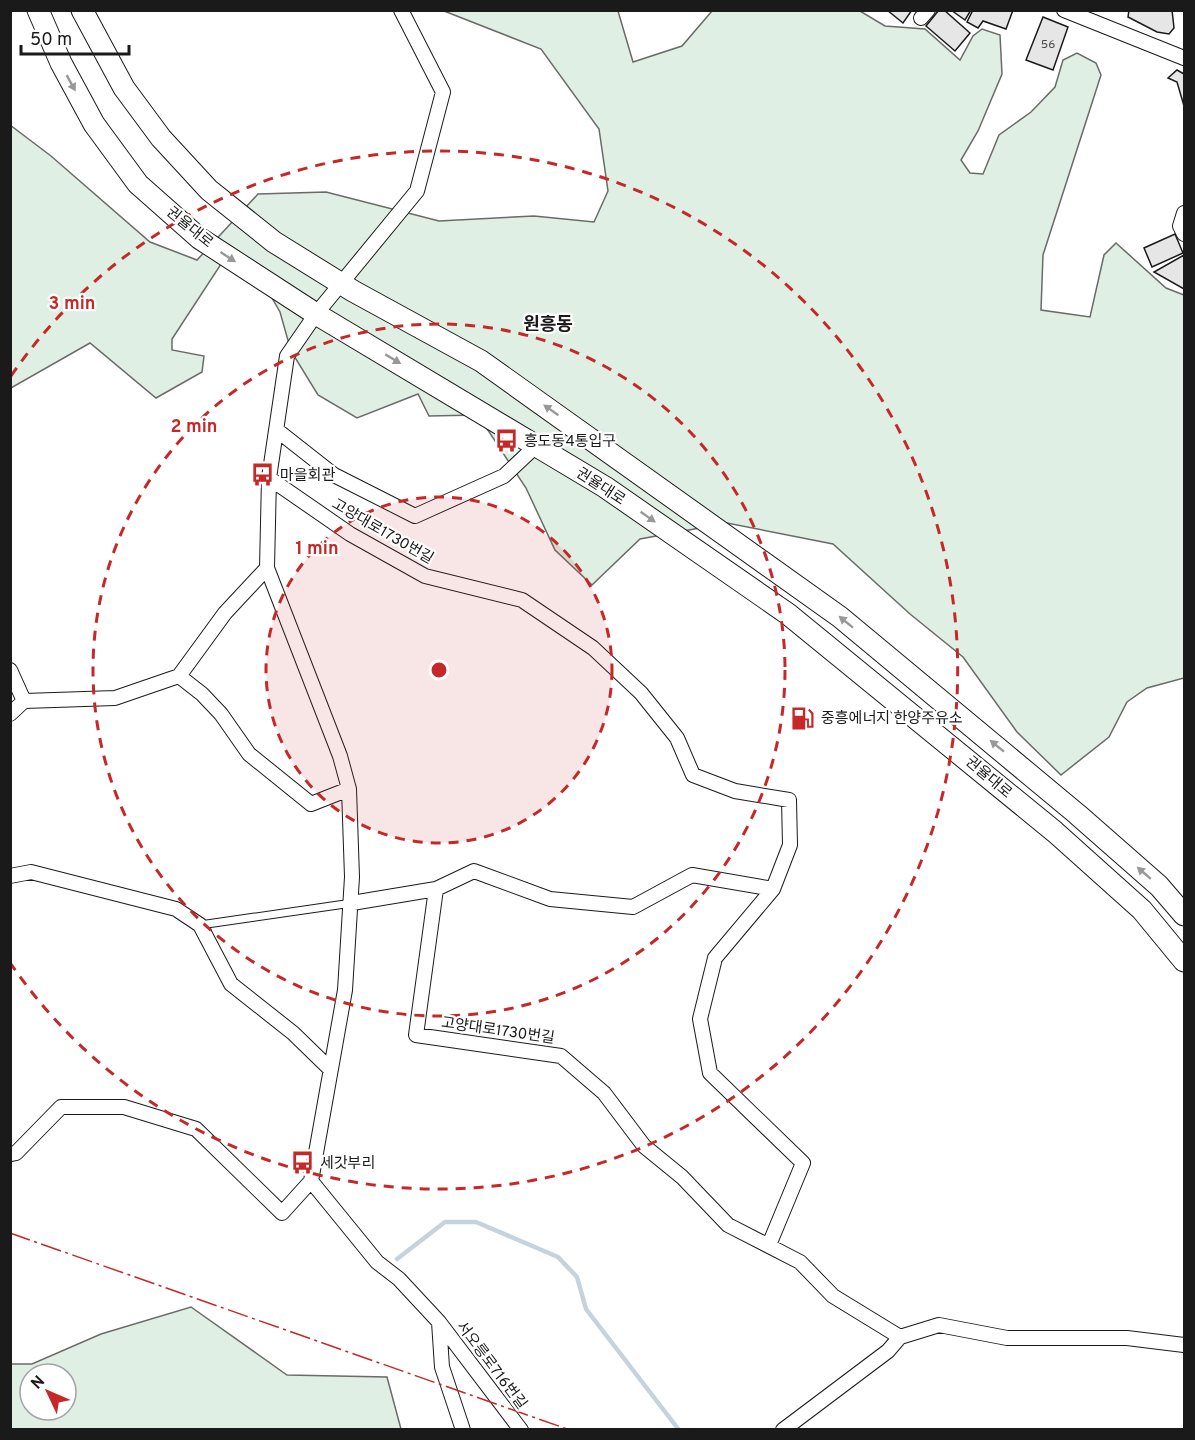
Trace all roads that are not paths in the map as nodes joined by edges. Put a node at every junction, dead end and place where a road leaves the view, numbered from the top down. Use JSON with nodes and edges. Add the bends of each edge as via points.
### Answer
{"nodes":[{"id":1,"x":38,"y":10,"type":"edge"},
{"id":2,"x":82,"y":10,"type":"edge"},
{"id":3,"x":401,"y":10,"type":"edge"},
{"id":4,"x":1064,"y":10,"type":"edge"},
{"id":5,"x":1083,"y":15,"type":"edge"},
{"id":6,"x":1185,"y":58,"type":"edge"},
{"id":7,"x":1185,"y":213,"type":"edge"},
{"id":8,"x":1185,"y":234,"type":"edge"},
{"id":9,"x":342,"y":283,"type":"junction"},
{"id":10,"x":316,"y":314,"type":"junction"},
{"id":11,"x":278,"y":431,"type":"junction"},
{"id":12,"x":537,"y":445,"type":"junction"},
{"id":13,"x":269,"y":478,"type":"junction"},
{"id":14,"x":267,"y":568,"type":"junction"},
{"id":15,"x":10,"y":670,"type":"edge"},
{"id":16,"x":179,"y":676,"type":"junction"},
{"id":17,"x":24,"y":701,"type":"junction"},
{"id":18,"x":10,"y":714,"type":"edge"},
{"id":19,"x":349,"y":789,"type":"junction"},
{"id":20,"x":10,"y":876,"type":"edge"},
{"id":21,"x":436,"y":889,"type":"junction"},
{"id":22,"x":773,"y":889,"type":"junction"},
{"id":23,"x":352,"y":903,"type":"junction"},
{"id":24,"x":1185,"y":915,"type":"edge"},
{"id":25,"x":200,"y":925,"type":"junction"},
{"id":26,"x":1184,"y":961,"type":"edge"},
{"id":27,"x":330,"y":1069,"type":"junction"},
{"id":28,"x":10,"y":1154,"type":"edge"},
{"id":29,"x":311,"y":1181,"type":"junction"},
{"id":30,"x":769,"y":1245,"type":"junction"},
{"id":31,"x":439,"y":1322,"type":"junction"},
{"id":32,"x":900,"y":1336,"type":"junction"},
{"id":33,"x":1185,"y":1346,"type":"edge"},
{"id":34,"x":463,"y":1430,"type":"edge"},
{"id":35,"x":521,"y":1430,"type":"edge"},
{"id":36,"x":783,"y":1430,"type":"edge"}],
"edges":[{"from":1,"to":10,"type":"main road","name":"권율대로","one_way":true,"via":[[94,124],[138,184],[199,238]]},
{"from":2,"to":9,"type":"main road","name":"권율대로","via":[[124,88],[161,138],[209,189],[274,242]]},
{"from":3,"to":9,"type":"street","via":[[442,92],[417,191]]},
{"from":4,"to":5,"type":"street"},
{"from":5,"to":6,"type":"street"},
{"from":7,"to":8,"type":"street","via":[[1180,226]]},
{"from":9,"to":10,"type":"street"},
{"from":24,"to":9,"type":"main road","name":"권율대로","one_way":true,"via":[[1159,886],[1077,814],[840,617],[481,361]]},
{"from":10,"to":11,"type":"street","via":[[287,356]]},
{"from":10,"to":12,"type":"main road","name":"권율대로","one_way":true},
{"from":11,"to":12,"type":"street","name":"고양대로1730번길","via":[[333,475],[415,516],[504,476]]},
{"from":11,"to":13,"type":"street"},
{"from":12,"to":26,"type":"main road","name":"권율대로","one_way":true,"via":[[605,487],[788,614],[1055,832],[1142,910]]},
{"from":13,"to":14,"type":"street"},
{"from":13,"to":22,"type":"street","name":"고양대로1730번길","via":[[350,534],[425,576],[522,600],[593,648],[641,693],[677,738],[693,775],[735,791],[789,800],[790,845]]},
{"from":14,"to":16,"type":"street","via":[[225,612]]},
{"from":14,"to":19,"type":"street","via":[[340,756]]},
{"from":15,"to":17,"type":"street"},
{"from":16,"to":17,"type":"street","via":[[115,698]]},
{"from":16,"to":19,"type":"street","via":[[221,714],[249,754],[311,804]]},
{"from":17,"to":18,"type":"street"},
{"from":19,"to":23,"type":"street"},
{"from":20,"to":25,"type":"street","via":[[31,873],[176,909]]},
{"from":21,"to":22,"type":"street","via":[[474,871],[550,899],[633,907],[692,875]]},
{"from":21,"to":23,"type":"street"},
{"from":21,"to":30,"type":"street","name":"고양대로1730번길","via":[[416,1035],[561,1056],[604,1093],[644,1146],[728,1225]]},
{"from":22,"to":30,"type":"street","name":"고양대로1730번길","via":[[715,958],[700,1019],[710,1073],[803,1163]]},
{"from":23,"to":25,"type":"lane"},
{"from":23,"to":27,"type":"street","via":[[345,990]]},
{"from":25,"to":27,"type":"street","via":[[231,984]]},
{"from":27,"to":29,"type":"street"},
{"from":28,"to":29,"type":"street","via":[[16,1153],[61,1107],[124,1107],[196,1129],[282,1213]]},
{"from":29,"to":31,"type":"street","via":[[377,1262],[399,1279]]},
{"from":30,"to":32,"type":"street","name":"고양대로1730번길","via":[[800,1262],[833,1296]]},
{"from":31,"to":34,"type":"street","name":"서오릉로716번길","via":[[442,1367]]},
{"from":31,"to":35,"type":"street","name":"서오릉로716번길"},
{"from":32,"to":33,"type":"street","via":[[939,1325],[1007,1338],[1127,1338]]},
{"from":32,"to":36,"type":"street","via":[[888,1351]]}]}
